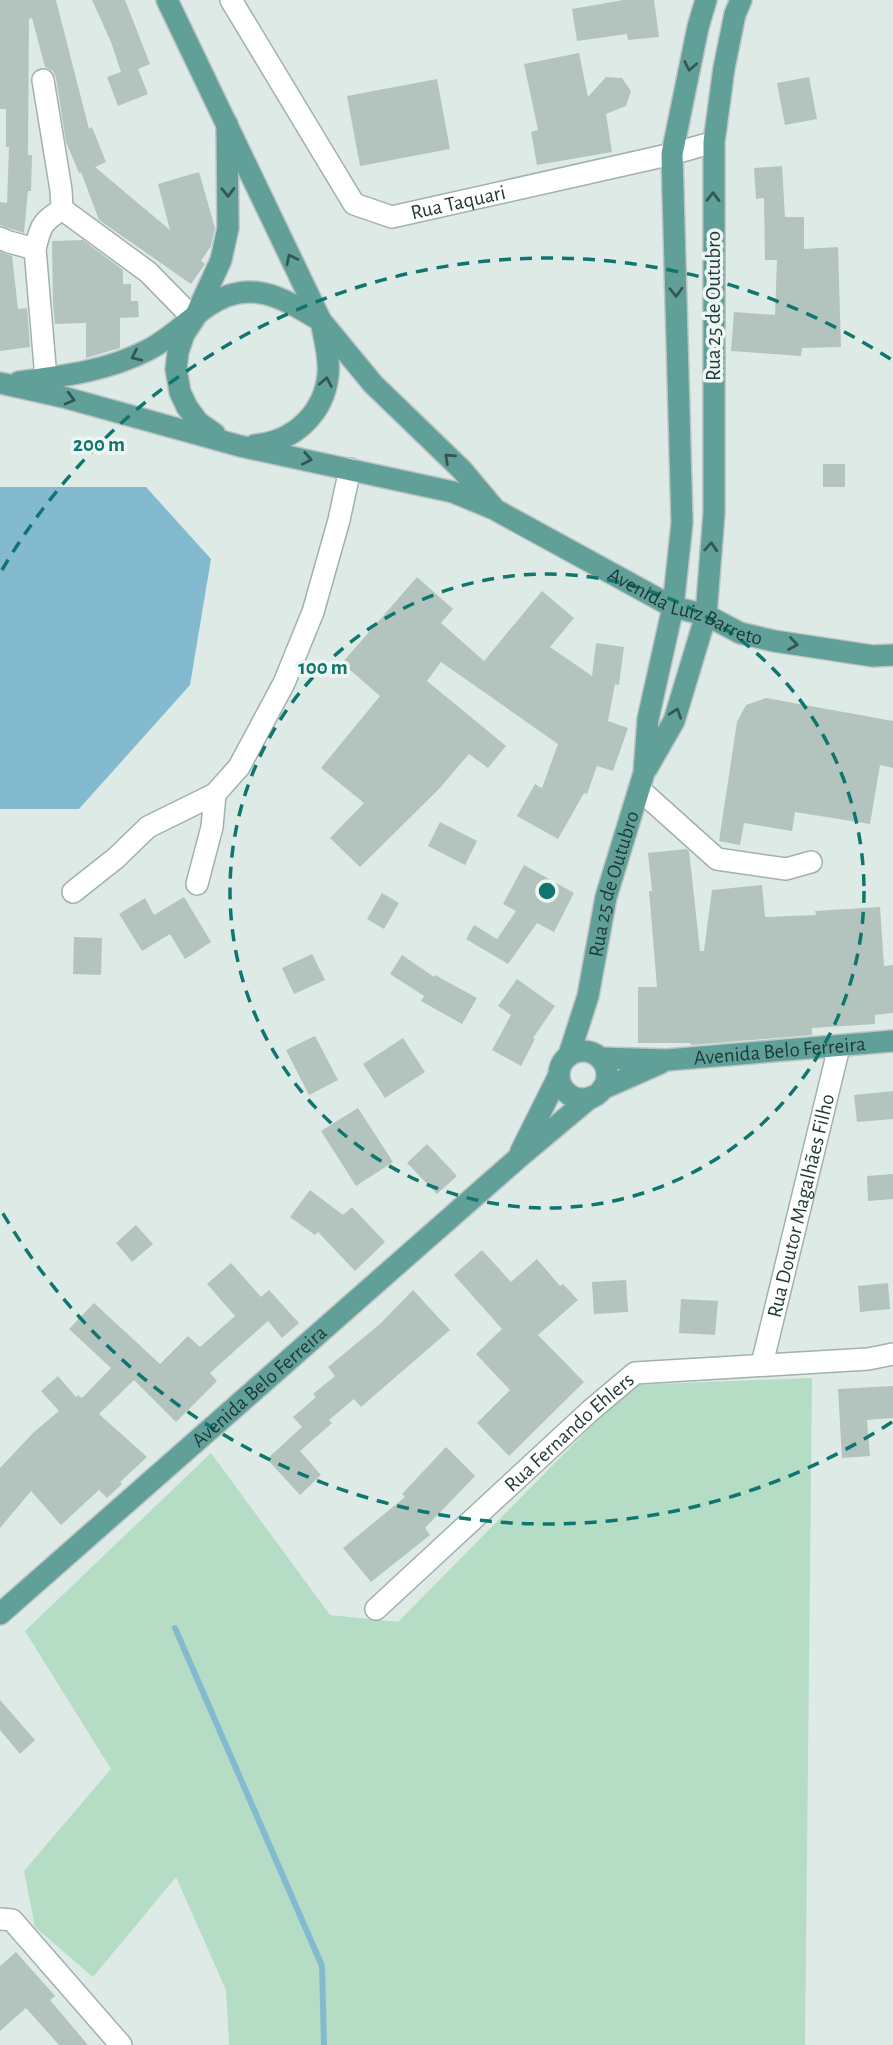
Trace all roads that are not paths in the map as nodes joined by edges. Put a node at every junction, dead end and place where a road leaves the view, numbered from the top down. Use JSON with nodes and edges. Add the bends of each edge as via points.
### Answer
{"nodes":[{"id":1,"x":167,"y":0,"type":"edge"},
{"id":2,"x":231,"y":0,"type":"edge"},
{"id":3,"x":706,"y":0,"type":"edge"},
{"id":4,"x":741,"y":0,"type":"edge"},
{"id":5,"x":43,"y":80,"type":"dead end"},
{"id":6,"x":227,"y":124,"type":"junction"},
{"id":7,"x":714,"y":142,"type":"junction"},
{"id":8,"x":672,"y":155,"type":"junction"},
{"id":9,"x":62,"y":209,"type":"junction"},
{"id":10,"x":0,"y":238,"type":"edge"},
{"id":11,"x":36,"y":249,"type":"junction"},
{"id":12,"x":194,"y":319,"type":"junction"},
{"id":13,"x":321,"y":321,"type":"junction"},
{"id":14,"x":46,"y":378,"type":"junction"},
{"id":15,"x":2,"y":383,"type":"edge"},
{"id":16,"x":240,"y":446,"type":"junction"},
{"id":17,"x":350,"y":469,"type":"junction"},
{"id":18,"x":494,"y":509,"type":"junction"},
{"id":19,"x":673,"y":607,"type":"junction"},
{"id":20,"x":706,"y":615,"type":"junction"},
{"id":21,"x":893,"y":655,"type":"edge"},
{"id":22,"x":642,"y":781,"type":"junction"},
{"id":23,"x":215,"y":794,"type":"junction"},
{"id":24,"x":811,"y":862,"type":"dead end"},
{"id":25,"x":197,"y":884,"type":"dead end"},
{"id":26,"x":73,"y":892,"type":"dead end"},
{"id":27,"x":588,"y":996,"type":"junction"},
{"id":28,"x":893,"y":1041,"type":"edge"},
{"id":29,"x":839,"y":1046,"type":"junction"},
{"id":30,"x":569,"y":1055,"type":"junction"},
{"id":31,"x":597,"y":1056,"type":"junction"},
{"id":32,"x":667,"y":1060,"type":"junction"},
{"id":33,"x":559,"y":1075,"type":"junction"},
{"id":34,"x":597,"y":1093,"type":"junction"},
{"id":35,"x":517,"y":1159,"type":"junction"},
{"id":36,"x":893,"y":1354,"type":"edge"},
{"id":37,"x":762,"y":1364,"type":"junction"},
{"id":38,"x":376,"y":1609,"type":"dead end"},
{"id":39,"x":0,"y":1615,"type":"edge"},
{"id":40,"x":0,"y":1919,"type":"edge"},
{"id":41,"x":121,"y":2045,"type":"edge"}],
"edges":[{"from":1,"to":6,"type":"main road"},
{"from":2,"to":8,"type":"street","name":"Rua Taquari","via":[[354,204],[392,217]]},
{"from":3,"to":8,"type":"main road","name":"Rua 25 de Outubro","one_way":true},
{"from":4,"to":7,"type":"main road","name":"Rua 25 de Outubro","via":[[724,68]]},
{"from":5,"to":9,"type":"street"},
{"from":6,"to":12,"type":"main road","one_way":true,"via":[[228,228],[221,260]]},
{"from":13,"to":6,"type":"main road","one_way":true},
{"from":7,"to":8,"type":"street","name":"Rua Taquari"},
{"from":20,"to":7,"type":"main road","name":"Rua 25 de Outubro","one_way":true,"via":[[714,513]]},
{"from":8,"to":19,"type":"main road","name":"Rua 25 de Outubro","one_way":true,"via":[[682,523]]},
{"from":9,"to":11,"type":"street","via":[[45,219]]},
{"from":9,"to":12,"type":"street","via":[[148,272]]},
{"from":10,"to":11,"type":"street"},
{"from":11,"to":14,"type":"street"},
{"from":12,"to":13,"type":"main road","via":[[220,299],[252,292],[284,299]]},
{"from":12,"to":14,"type":"main road","one_way":true,"via":[[151,349],[117,365]]},
{"from":12,"to":16,"type":"main road","via":[[178,352],[180,392],[198,422]]},
{"from":16,"to":13,"type":"main road","one_way":true,"via":[[293,433],[317,409],[328,375]]},
{"from":18,"to":13,"type":"main road","one_way":true,"via":[[462,470],[373,384]]},
{"from":14,"to":15,"type":"main road"},
{"from":15,"to":16,"type":"main road","one_way":true},
{"from":16,"to":17,"type":"main road","name":"Avenida Luiz Barreto","one_way":true},
{"from":17,"to":18,"type":"main road","name":"Avenida Luiz Barreto","via":[[453,492]]},
{"from":17,"to":23,"type":"street","via":[[313,612],[284,683],[239,767]]},
{"from":18,"to":19,"type":"main road","name":"Avenida Luiz Barreto"},
{"from":19,"to":20,"type":"main road","name":"Avenida Luiz Barreto"},
{"from":19,"to":22,"type":"main road","name":"Rua 25 de Outubro","via":[[648,719]]},
{"from":20,"to":21,"type":"main road","name":"Avenida Luiz Barreto","one_way":true,"via":[[740,633],[774,641]]},
{"from":22,"to":20,"type":"main road","name":"Rua 25 de Outubro","one_way":true,"via":[[674,721]]},
{"from":22,"to":24,"type":"street","via":[[717,859],[786,869]]},
{"from":22,"to":27,"type":"main road","name":"Rua 25 de Outubro","via":[[606,897]]},
{"from":23,"to":25,"type":"street","via":[[212,827]]},
{"from":23,"to":26,"type":"street","via":[[148,827]]},
{"from":27,"to":30,"type":"main road","name":"Rua 25 de Outubro"},
{"from":27,"to":31,"type":"main road","name":"Rua 25 de Outubro"},
{"from":28,"to":29,"type":"main road","name":"Avenida Belo Ferreira"},
{"from":29,"to":32,"type":"main road","name":"Avenida Belo Ferreira"},
{"from":29,"to":37,"type":"street","name":"Rua Doutor Magalhães Filho"},
{"from":30,"to":31,"type":"main road","via":[[577,1051]]},
{"from":30,"to":33,"type":"main road","name":"Rua 25 de Outubro"},
{"from":31,"to":32,"type":"main road","name":"Avenida Belo Ferreira"},
{"from":31,"to":34,"type":"main road","name":"Rua 25 de Outubro","via":[[607,1073]]},
{"from":32,"to":34,"type":"main road","name":"Avenida Belo Ferreira"},
{"from":33,"to":34,"type":"main road","via":[[569,1094],[580,1098]]},
{"from":33,"to":35,"type":"main road","name":"Avenida Belo Ferreira"},
{"from":34,"to":35,"type":"main road","name":"Avenida Belo Ferreira"},
{"from":35,"to":39,"type":"main road","name":"Avenida Belo Ferreira"},
{"from":36,"to":37,"type":"street","name":"Rua Fernando Ehlers"},
{"from":37,"to":38,"type":"street","name":"Rua Fernando Ehlers","via":[[635,1373]]},
{"from":40,"to":41,"type":"street","via":[[12,1920]]}]}
